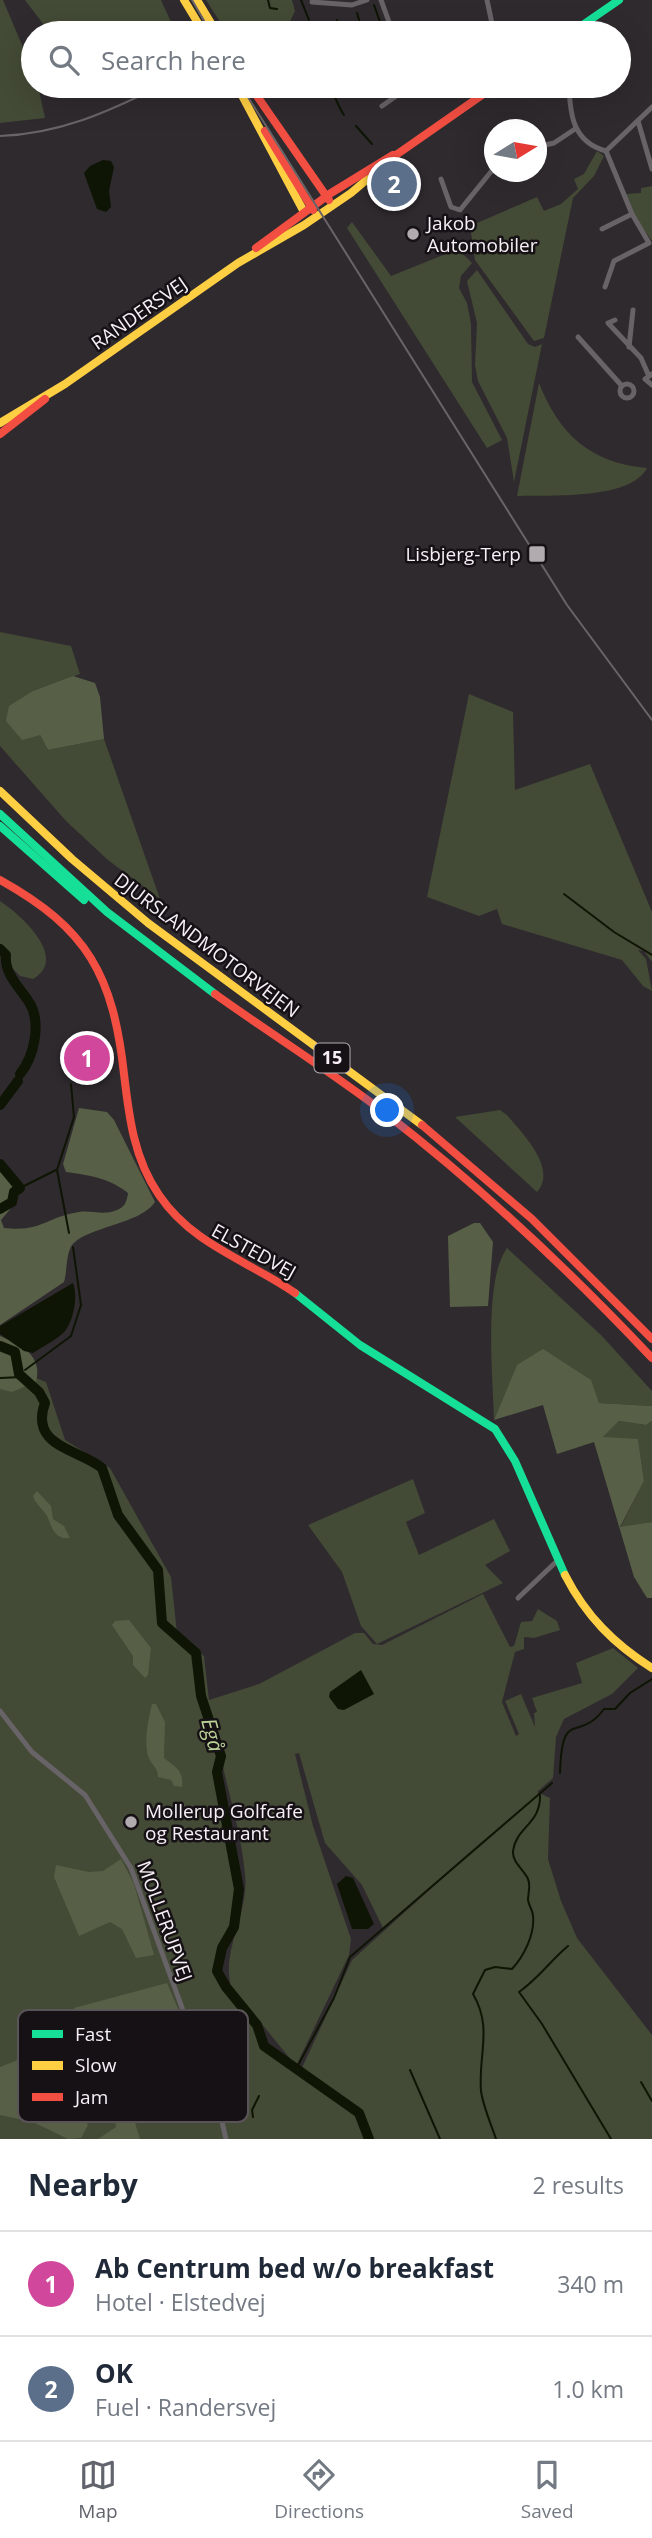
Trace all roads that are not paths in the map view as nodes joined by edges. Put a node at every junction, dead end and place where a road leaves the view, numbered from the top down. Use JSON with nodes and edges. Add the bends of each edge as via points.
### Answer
{"nodes":[{"id":1,"x":184,"y":0,"type":"edge"},
{"id":2,"x":197,"y":0,"type":"edge"},
{"id":3,"x":367,"y":0,"type":"edge"},
{"id":4,"x":381,"y":0,"type":"edge"},
{"id":5,"x":487,"y":0,"type":"edge"},
{"id":6,"x":618,"y":0,"type":"edge"},
{"id":7,"x":312,"y":2,"type":"dead end"},
{"id":8,"x":197,"y":21,"type":"edge"},
{"id":9,"x":210,"y":21,"type":"edge"},
{"id":10,"x":389,"y":21,"type":"edge"},
{"id":11,"x":490,"y":21,"type":"edge"},
{"id":12,"x":588,"y":21,"type":"edge"},
{"id":13,"x":244,"y":98,"type":"edge"},
{"id":14,"x":258,"y":98,"type":"edge"},
{"id":15,"x":397,"y":98,"type":"edge"},
{"id":16,"x":478,"y":98,"type":"edge"},
{"id":17,"x":570,"y":98,"type":"edge"},
{"id":18,"x":382,"y":106,"type":"dead end"},
{"id":19,"x":652,"y":107,"type":"edge"},
{"id":20,"x":638,"y":121,"type":"junction"},
{"id":21,"x":575,"y":129,"type":"junction"},
{"id":22,"x":547,"y":144,"type":"edge"},
{"id":23,"x":606,"y":151,"type":"junction"},
{"id":24,"x":400,"y":152,"type":"junction"},
{"id":25,"x":652,"y":169,"type":"edge"},
{"id":26,"x":441,"y":179,"type":"dead end"},
{"id":27,"x":484,"y":181,"type":"edge"},
{"id":28,"x":327,"y":196,"type":"junction"},
{"id":29,"x":332,"y":205,"type":"junction"},
{"id":30,"x":307,"y":210,"type":"junction"},
{"id":31,"x":632,"y":214,"type":"junction"},
{"id":32,"x":317,"y":216,"type":"junction"},
{"id":33,"x":602,"y":229,"type":"dead end"},
{"id":34,"x":238,"y":263,"type":"junction"},
{"id":35,"x":605,"y":287,"type":"dead end"},
{"id":36,"x":633,"y":310,"type":"dead end"},
{"id":37,"x":615,"y":320,"type":"dead end"},
{"id":38,"x":578,"y":337,"type":"dead end"},
{"id":39,"x":629,"y":347,"type":"junction"},
{"id":40,"x":650,"y":374,"type":"edge"},
{"id":41,"x":649,"y":383,"type":"edge"},
{"id":42,"x":622,"y":386,"type":"junction"},
{"id":43,"x":57,"y":388,"type":"junction"},
{"id":44,"x":633,"y":388,"type":"junction"},
{"id":45,"x":0,"y":423,"type":"edge"},
{"id":46,"x":0,"y":434,"type":"edge"},
{"id":47,"x":0,"y":791,"type":"edge"},
{"id":48,"x":0,"y":814,"type":"edge"},
{"id":49,"x":0,"y":826,"type":"edge"},
{"id":50,"x":0,"y":880,"type":"edge"},
{"id":51,"x":222,"y":1000,"type":"junction"},
{"id":52,"x":652,"y":1339,"type":"edge"},
{"id":53,"x":652,"y":1358,"type":"edge"},
{"id":54,"x":558,"y":1560,"type":"junction"},
{"id":55,"x":518,"y":1598,"type":"dead end"},
{"id":56,"x":652,"y":1668,"type":"edge"},
{"id":57,"x":0,"y":1711,"type":"edge"},
{"id":58,"x":183,"y":2010,"type":"edge"}],
"edges":[{"from":1,"to":8,"type":"main road"},
{"from":2,"to":9,"type":"main road"},
{"from":3,"to":7,"type":"street","via":[[352,5]]},
{"from":4,"to":10,"type":"street"},
{"from":5,"to":11,"type":"street"},
{"from":6,"to":12,"type":"main road"},
{"from":13,"to":30,"type":"main road","via":[[260,123],[265,143]]},
{"from":14,"to":28,"type":"main road"},
{"from":15,"to":18,"type":"street"},
{"from":16,"to":24,"type":"main road","name":"RANDERSVEJ"},
{"from":17,"to":21,"type":"street"},
{"from":19,"to":20,"type":"street"},
{"from":20,"to":23,"type":"street"},
{"from":20,"to":25,"type":"street"},
{"from":21,"to":22,"type":"street"},
{"from":21,"to":23,"type":"street"},
{"from":23,"to":31,"type":"street"},
{"from":24,"to":28,"type":"main road","name":"RANDERSVEJ"},
{"from":24,"to":29,"type":"main road","name":"RANDERSVEJ"},
{"from":26,"to":27,"type":"street","via":[[451,207],[460,210]]},
{"from":28,"to":29,"type":"main road"},
{"from":28,"to":30,"type":"main road","name":"RANDERSVEJ"},
{"from":29,"to":32,"type":"main road","name":"RANDERSVEJ"},
{"from":30,"to":32,"type":"main road"},
{"from":30,"to":34,"type":"main road","name":"RANDERSVEJ"},
{"from":31,"to":33,"type":"street"},
{"from":31,"to":35,"type":"street","via":[[649,243],[614,261]]},
{"from":32,"to":34,"type":"main road","name":"RANDERSVEJ"},
{"from":34,"to":43,"type":"main road","name":"RANDERSVEJ"},
{"from":36,"to":39,"type":"street"},
{"from":37,"to":39,"type":"street","via":[[608,323]]},
{"from":38,"to":42,"type":"street"},
{"from":39,"to":40,"type":"street"},
{"from":40,"to":41,"type":"street"},
{"from":41,"to":44,"type":"street"},
{"from":42,"to":44,"type":"street"},
{"from":42,"to":44,"type":"street","via":[[620,393],[625,397],[631,396]]},
{"from":43,"to":45,"type":"main road","name":"RANDERSVEJ"},
{"from":43,"to":46,"type":"main road","name":"RANDERSVEJ"},
{"from":47,"to":52,"type":"main road","name":"DJURSLANDMOTORVEJEN","number":"15","via":[[146,923],[401,1108],[472,1166]]},
{"from":48,"to":51,"type":"main road","name":"DJURSLANDMOTORVEJEN","number":"15","via":[[85,893]]},
{"from":49,"to":51,"type":"main road","via":[[125,934]]},
{"from":50,"to":54,"type":"main road","name":"ELSTEDVEJ","via":[[51,910],[81,940],[95,962],[116,1015],[134,1142],[153,1186],[169,1209],[219,1253],[295,1293],[349,1337],[494,1428],[514,1460]]},
{"from":51,"to":53,"type":"main road","name":"DJURSLANDMOTORVEJEN","number":"15","via":[[346,1084],[462,1175],[544,1248]]},
{"from":54,"to":55,"type":"street"},
{"from":54,"to":56,"type":"main road","name":"ELSTEDVEJ","via":[[586,1612],[618,1646]]},
{"from":57,"to":58,"type":"street","name":"MOLLERUPVEJ","via":[[32,1752],[85,1796],[131,1868]]}]}
